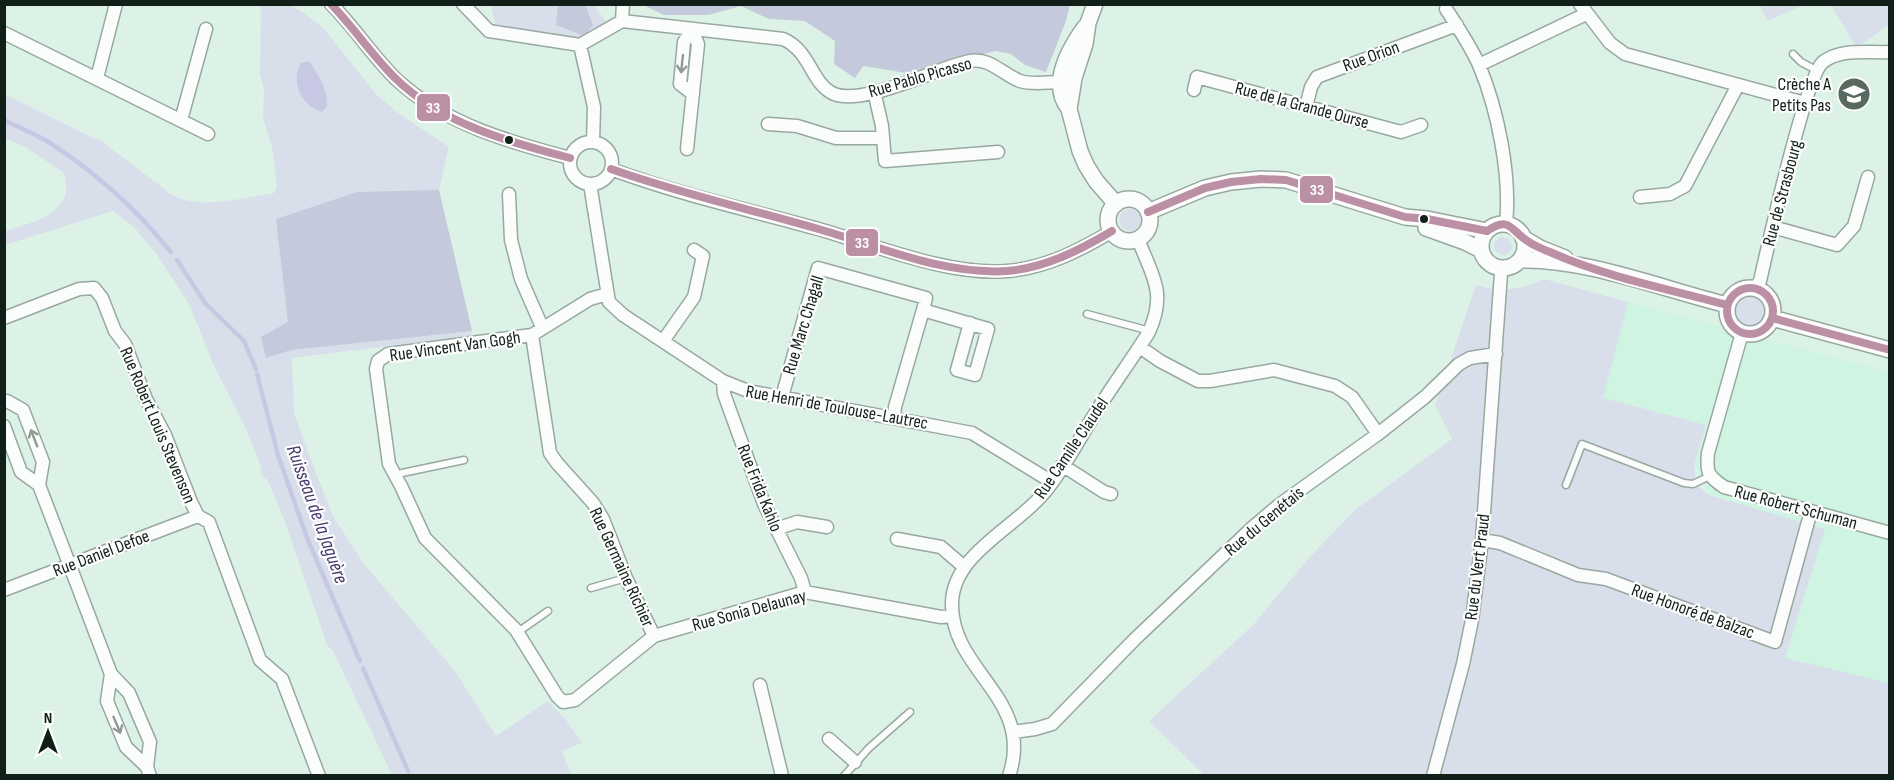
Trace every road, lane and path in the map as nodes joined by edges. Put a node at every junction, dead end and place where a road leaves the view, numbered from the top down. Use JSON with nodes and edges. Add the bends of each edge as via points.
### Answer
{"nodes":[{"id":1,"x":116,"y":4,"type":"edge"},
{"id":2,"x":331,"y":4,"type":"edge"},
{"id":3,"x":463,"y":4,"type":"edge"},
{"id":4,"x":623,"y":4,"type":"edge"},
{"id":5,"x":1095,"y":4,"type":"edge"},
{"id":6,"x":1446,"y":9,"type":"dead end"},
{"id":7,"x":1583,"y":9,"type":"edge"},
{"id":8,"x":622,"y":21,"type":"junction"},
{"id":9,"x":1088,"y":23,"type":"junction"},
{"id":10,"x":1457,"y":25,"type":"junction"},
{"id":11,"x":206,"y":29,"type":"dead end"},
{"id":12,"x":692,"y":30,"type":"junction"},
{"id":13,"x":4,"y":33,"type":"edge"},
{"id":14,"x":580,"y":45,"type":"junction"},
{"id":15,"x":1890,"y":52,"type":"edge"},
{"id":16,"x":1793,"y":54,"type":"dead end"},
{"id":17,"x":1479,"y":65,"type":"junction"},
{"id":18,"x":1816,"y":70,"type":"junction"},
{"id":19,"x":97,"y":78,"type":"junction"},
{"id":20,"x":1061,"y":82,"type":"junction"},
{"id":21,"x":1738,"y":85,"type":"junction"},
{"id":22,"x":1194,"y":90,"type":"dead end"},
{"id":23,"x":874,"y":91,"type":"junction"},
{"id":24,"x":1805,"y":103,"type":"junction"},
{"id":25,"x":1306,"y":107,"type":"junction"},
{"id":26,"x":1069,"y":109,"type":"junction"},
{"id":27,"x":181,"y":120,"type":"junction"},
{"id":28,"x":768,"y":124,"type":"dead end"},
{"id":29,"x":1421,"y":125,"type":"dead end"},
{"id":30,"x":208,"y":134,"type":"dead end"},
{"id":31,"x":883,"y":138,"type":"junction"},
{"id":32,"x":593,"y":142,"type":"junction"},
{"id":33,"x":687,"y":149,"type":"dead end"},
{"id":34,"x":998,"y":152,"type":"dead end"},
{"id":35,"x":570,"y":159,"type":"junction"},
{"id":36,"x":611,"y":170,"type":"junction"},
{"id":37,"x":1868,"y":177,"type":"dead end"},
{"id":38,"x":590,"y":184,"type":"junction"},
{"id":39,"x":509,"y":194,"type":"dead end"},
{"id":40,"x":1640,"y":197,"type":"dead end"},
{"id":41,"x":1116,"y":204,"type":"junction"},
{"id":42,"x":1148,"y":212,"type":"junction"},
{"id":43,"x":1405,"y":217,"type":"junction"},
{"id":44,"x":1506,"y":224,"type":"junction"},
{"id":45,"x":1773,"y":227,"type":"junction"},
{"id":46,"x":1112,"y":231,"type":"junction"},
{"id":47,"x":1487,"y":231,"type":"junction"},
{"id":48,"x":1524,"y":238,"type":"junction"},
{"id":49,"x":1138,"y":239,"type":"junction"},
{"id":50,"x":694,"y":250,"type":"dead end"},
{"id":51,"x":1481,"y":250,"type":"junction"},
{"id":52,"x":1520,"y":260,"type":"junction"},
{"id":53,"x":1579,"y":265,"type":"junction"},
{"id":54,"x":1498,"y":268,"type":"junction"},
{"id":55,"x":1755,"y":288,"type":"junction"},
{"id":56,"x":607,"y":294,"type":"junction"},
{"id":57,"x":1727,"y":305,"type":"junction"},
{"id":58,"x":923,"y":310,"type":"junction"},
{"id":59,"x":1087,"y":314,"type":"dead end"},
{"id":60,"x":4,"y":318,"type":"edge"},
{"id":61,"x":1772,"y":318,"type":"junction"},
{"id":62,"x":970,"y":323,"type":"dead end"},
{"id":63,"x":537,"y":331,"type":"junction"},
{"id":64,"x":1150,"y":331,"type":"junction"},
{"id":65,"x":1742,"y":333,"type":"junction"},
{"id":66,"x":663,"y":341,"type":"junction"},
{"id":67,"x":1140,"y":347,"type":"junction"},
{"id":68,"x":1890,"y":350,"type":"edge"},
{"id":69,"x":1496,"y":354,"type":"junction"},
{"id":70,"x":723,"y":381,"type":"junction"},
{"id":71,"x":782,"y":397,"type":"junction"},
{"id":72,"x":5,"y":401,"type":"edge"},
{"id":73,"x":894,"y":417,"type":"junction"},
{"id":74,"x":4,"y":426,"type":"edge"},
{"id":75,"x":1378,"y":434,"type":"junction"},
{"id":76,"x":464,"y":460,"type":"dead end"},
{"id":77,"x":1062,"y":465,"type":"junction"},
{"id":78,"x":1710,"y":476,"type":"junction"},
{"id":79,"x":395,"y":477,"type":"junction"},
{"id":80,"x":1052,"y":483,"type":"junction"},
{"id":81,"x":39,"y":485,"type":"junction"},
{"id":82,"x":1566,"y":485,"type":"dead end"},
{"id":83,"x":1111,"y":494,"type":"dead end"},
{"id":84,"x":1811,"y":511,"type":"junction"},
{"id":85,"x":198,"y":516,"type":"junction"},
{"id":86,"x":827,"y":527,"type":"dead end"},
{"id":87,"x":776,"y":529,"type":"junction"},
{"id":88,"x":1890,"y":533,"type":"edge"},
{"id":89,"x":897,"y":539,"type":"dead end"},
{"id":90,"x":1482,"y":540,"type":"junction"},
{"id":91,"x":70,"y":566,"type":"junction"},
{"id":92,"x":963,"y":566,"type":"junction"},
{"id":93,"x":626,"y":578,"type":"junction"},
{"id":94,"x":591,"y":588,"type":"dead end"},
{"id":95,"x":4,"y":590,"type":"edge"},
{"id":96,"x":805,"y":592,"type":"junction"},
{"id":97,"x":548,"y":611,"type":"dead end"},
{"id":98,"x":952,"y":616,"type":"junction"},
{"id":99,"x":518,"y":632,"type":"junction"},
{"id":100,"x":654,"y":636,"type":"junction"},
{"id":101,"x":111,"y":674,"type":"junction"},
{"id":102,"x":760,"y":685,"type":"dead end"},
{"id":103,"x":568,"y":702,"type":"joint"},
{"id":104,"x":910,"y":712,"type":"dead end"},
{"id":105,"x":1013,"y":732,"type":"junction"},
{"id":106,"x":830,"y":739,"type":"dead end"},
{"id":107,"x":855,"y":762,"type":"junction"},
{"id":108,"x":148,"y":771,"type":"edge"},
{"id":109,"x":320,"y":776,"type":"edge"},
{"id":110,"x":782,"y":776,"type":"edge"},
{"id":111,"x":844,"y":776,"type":"edge"},
{"id":112,"x":1009,"y":776,"type":"edge"},
{"id":113,"x":1433,"y":776,"type":"edge"}],
"edges":[{"from":1,"to":19,"type":"street"},
{"from":2,"to":35,"type":"street","via":[[397,79],[432,107],[480,131]]},
{"from":3,"to":14,"type":"street","via":[[489,31]]},
{"from":4,"to":8,"type":"street"},
{"from":5,"to":9,"type":"street"},
{"from":6,"to":10,"type":"street"},
{"from":7,"to":17,"type":"street"},
{"from":7,"to":21,"type":"street","via":[[1610,43],[1625,54]]},
{"from":8,"to":12,"type":"street","name":"Rue Pablo Picasso"},
{"from":8,"to":14,"type":"street"},
{"from":9,"to":20,"type":"street","via":[[1070,52]]},
{"from":9,"to":26,"type":"street"},
{"from":10,"to":17,"type":"street"},
{"from":10,"to":25,"type":"street","name":"Rue Orion","via":[[1317,77]]},
{"from":11,"to":27,"type":"street"},
{"from":12,"to":23,"type":"street","name":"Rue Pablo Picasso","via":[[783,39],[799,49],[830,92],[848,96]]},
{"from":12,"to":33,"type":"street","via":[[684,42],[680,84],[693,94]]},
{"from":13,"to":19,"type":"street"},
{"from":14,"to":32,"type":"street","via":[[594,107]]},
{"from":15,"to":18,"type":"street","via":[[1840,54]]},
{"from":16,"to":18,"type":"lane"},
{"from":17,"to":44,"type":"street","via":[[1500,134]]},
{"from":18,"to":24,"type":"street","name":"Rue de Strasbourg"},
{"from":19,"to":27,"type":"street"},
{"from":20,"to":23,"type":"street","name":"Rue Pablo Picasso","via":[[1022,82],[989,63],[973,60]]},
{"from":20,"to":26,"type":"street","via":[[1062,100]]},
{"from":21,"to":24,"type":"street"},
{"from":21,"to":40,"type":"street","via":[[1685,186],[1670,194]]},
{"from":22,"to":25,"type":"street","name":"Rue de la Grande Ourse","via":[[1197,77]]},
{"from":23,"to":31,"type":"street"},
{"from":24,"to":45,"type":"street","name":"Rue de Strasbourg"},
{"from":25,"to":29,"type":"street","name":"Rue de la Grande Ourse","via":[[1401,132]]},
{"from":26,"to":41,"type":"street","via":[[1086,165]]},
{"from":27,"to":30,"type":"street"},
{"from":28,"to":31,"type":"street","via":[[797,126],[836,138]]},
{"from":31,"to":34,"type":"street","via":[[885,161]]},
{"from":32,"to":35,"type":"street","via":[[578,147]]},
{"from":32,"to":36,"type":"street","via":[[608,151]]},
{"from":35,"to":38,"type":"street","via":[[574,176]]},
{"from":36,"to":38,"type":"street","via":[[603,180]]},
{"from":36,"to":46,"type":"street","via":[[958,269],[1006,271],[1041,266]]},
{"from":37,"to":45,"type":"street","via":[[1854,226],[1837,245]]},
{"from":38,"to":56,"type":"street"},
{"from":39,"to":63,"type":"street","name":"Rue Germaine Richier","via":[[511,240]]},
{"from":41,"to":42,"type":"street","via":[[1133,200]]},
{"from":41,"to":46,"type":"street","via":[[1109,215]]},
{"from":42,"to":43,"type":"street","via":[[1205,188],[1261,179],[1286,180]]},
{"from":42,"to":49,"type":"street","via":[[1148,228]]},
{"from":43,"to":47,"type":"street"},
{"from":43,"to":51,"type":"street"},
{"from":44,"to":47,"type":"street"},
{"from":44,"to":48,"type":"street"},
{"from":45,"to":55,"type":"street","name":"Rue de Strasbourg"},
{"from":46,"to":49,"type":"street","via":[[1123,239]]},
{"from":47,"to":51,"type":"street"},
{"from":48,"to":52,"type":"street","via":[[1525,250]]},
{"from":48,"to":53,"type":"street"},
{"from":49,"to":64,"type":"street","name":"Rue Camille Claudel","via":[[1159,297]]},
{"from":50,"to":66,"type":"street","via":[[703,256],[694,297]]},
{"from":51,"to":54,"type":"street","via":[[1488,262]]},
{"from":52,"to":53,"type":"street"},
{"from":52,"to":54,"type":"street","via":[[1509,268]]},
{"from":53,"to":57,"type":"street"},
{"from":54,"to":69,"type":"street","via":[[1501,273]]},
{"from":55,"to":57,"type":"street","via":[[1738,291]]},
{"from":55,"to":61,"type":"street","via":[[1769,297]]},
{"from":56,"to":63,"type":"street","name":"Rue Vincent Van Gogh","via":[[590,299]]},
{"from":56,"to":66,"type":"street","name":"Rue Henri de Toulouse-Lautrec","via":[[613,307]]},
{"from":57,"to":65,"type":"street","via":[[1729,322]]},
{"from":58,"to":62,"type":"street"},
{"from":58,"to":71,"type":"street","name":"Rue Marc Chagall","via":[[926,297],[818,268]]},
{"from":58,"to":73,"type":"street"},
{"from":59,"to":64,"type":"lane"},
{"from":60,"to":85,"type":"street","name":"Rue Robert Louis Stevenson","via":[[79,289],[94,288],[125,344]]},
{"from":61,"to":65,"type":"street","via":[[1761,331]]},
{"from":61,"to":68,"type":"street"},
{"from":63,"to":79,"type":"street","name":"Rue Vincent Van Gogh","via":[[388,354],[378,361],[389,464]]},
{"from":63,"to":93,"type":"street","name":"Rue Germaine Richier","via":[[550,453],[597,509]]},
{"from":64,"to":67,"type":"street","name":"Rue Camille Claudel"},
{"from":65,"to":78,"type":"street","via":[[1708,453]]},
{"from":66,"to":70,"type":"street","name":"Rue Henri de Toulouse-Lautrec"},
{"from":67,"to":75,"type":"street","via":[[1198,381],[1274,370],[1335,386],[1352,397]]},
{"from":67,"to":77,"type":"street","name":"Rue Camille Claudel"},
{"from":69,"to":75,"type":"street","name":"Rue du Genétais","via":[[1459,364]]},
{"from":69,"to":90,"type":"street","name":"Rue du Vert Praud"},
{"from":70,"to":71,"type":"street","name":"Rue Henri de Toulouse-Lautrec","via":[[736,388]]},
{"from":70,"to":87,"type":"street","name":"Rue Frida Kahlo","via":[[734,424]]},
{"from":71,"to":73,"type":"street","name":"Rue Henri de Toulouse-Lautrec"},
{"from":81,"to":72,"type":"street","one_way":true,"via":[[43,462],[23,410]]},
{"from":73,"to":80,"type":"street","name":"Rue Henri de Toulouse-Lautrec","via":[[972,433]]},
{"from":74,"to":81,"type":"street","via":[[21,472]]},
{"from":75,"to":105,"type":"street","name":"Rue du Genétais","via":[[1253,526],[1052,724]]},
{"from":76,"to":79,"type":"lane"},
{"from":77,"to":80,"type":"street","name":"Rue Camille Claudel"},
{"from":77,"to":83,"type":"street"},
{"from":78,"to":82,"type":"lane","via":[[1693,484],[1684,483],[1582,444]]},
{"from":78,"to":84,"type":"street","name":"Rue Robert Schuman","via":[[1724,487]]},
{"from":79,"to":99,"type":"street","name":"Rue Vincent Van Gogh","via":[[425,538]]},
{"from":80,"to":92,"type":"street","name":"Rue Camille Claudel"},
{"from":81,"to":91,"type":"street"},
{"from":84,"to":88,"type":"street","name":"Rue Robert Schuman"},
{"from":84,"to":90,"type":"street","name":"Rue Honoré de Balzac","via":[[1775,642],[1606,579],[1578,575],[1500,543]]},
{"from":85,"to":91,"type":"street","name":"Rue Daniel Defoe"},
{"from":85,"to":109,"type":"street","name":"Rue Robert Louis Stevenson","via":[[209,522],[260,660],[282,679]]},
{"from":86,"to":87,"type":"street","via":[[797,522]]},
{"from":87,"to":96,"type":"street","name":"Rue Frida Kahlo"},
{"from":89,"to":92,"type":"street","via":[[941,547]]},
{"from":90,"to":113,"type":"street","name":"Rue du Vert Praud","via":[[1463,664]]},
{"from":91,"to":95,"type":"street","name":"Rue Daniel Defoe"},
{"from":91,"to":101,"type":"street"},
{"from":92,"to":98,"type":"street","name":"Rue Camille Claudel","via":[[953,588]]},
{"from":93,"to":94,"type":"lane"},
{"from":93,"to":100,"type":"street","name":"Rue Germaine Richier"},
{"from":96,"to":98,"type":"street","name":"Rue Sonia Delaunay"},
{"from":96,"to":100,"type":"street","name":"Rue Sonia Delaunay"},
{"from":97,"to":99,"type":"lane"},
{"from":98,"to":105,"type":"street","name":"Rue Camille Claudel","via":[[961,644],[1004,706]]},
{"from":99,"to":103,"type":"street","name":"Rue Vincent Van Gogh","via":[[557,696]]},
{"from":100,"to":103,"type":"street","name":"Rue Sonia Delaunay"},
{"from":101,"to":108,"type":"street","via":[[129,693],[150,742]]},
{"from":101,"to":108,"type":"street","one_way":true,"via":[[107,701],[126,747]]},
{"from":102,"to":110,"type":"street"},
{"from":104,"to":107,"type":"lane"},
{"from":105,"to":112,"type":"street","via":[[1014,756]]},
{"from":106,"to":107,"type":"street"},
{"from":107,"to":111,"type":"lane"}]}
